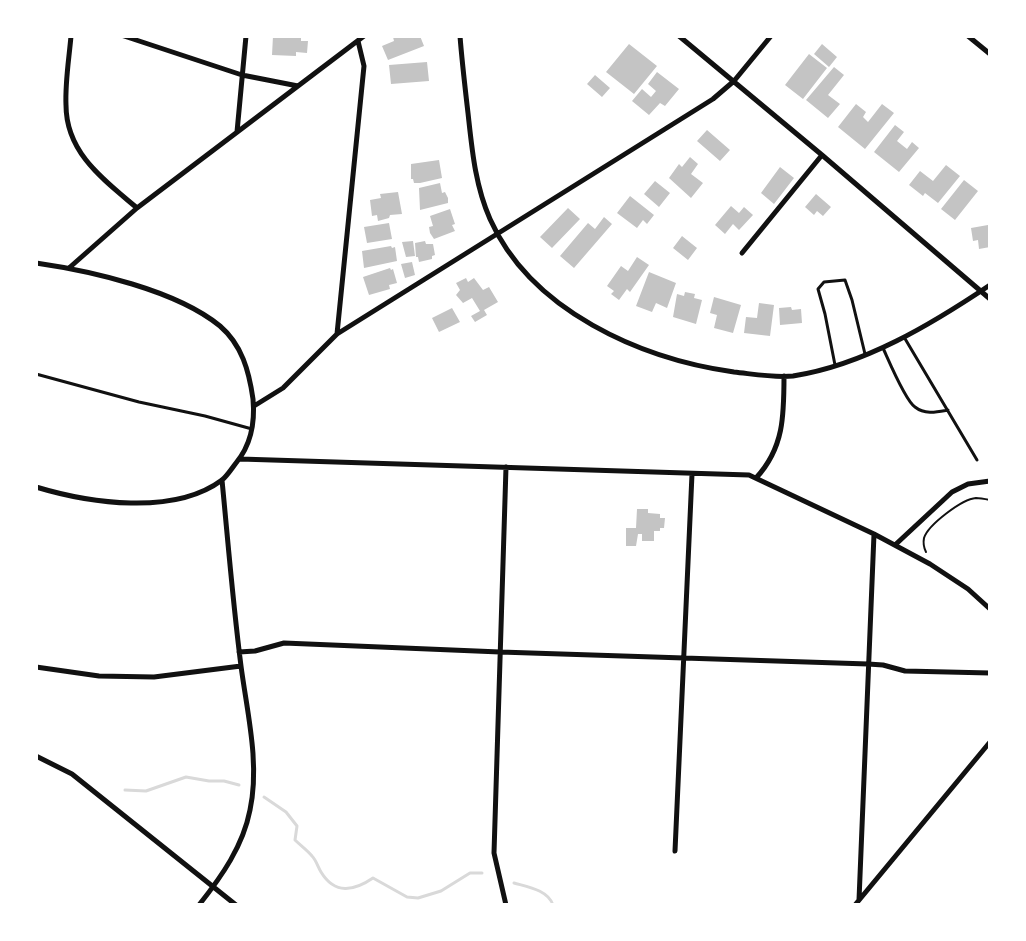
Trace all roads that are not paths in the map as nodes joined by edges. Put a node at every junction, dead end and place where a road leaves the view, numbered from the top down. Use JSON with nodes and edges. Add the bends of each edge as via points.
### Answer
{"nodes":[{"id":1,"x":71,"y":36,"type":"edge"},
{"id":2,"x":124,"y":36,"type":"edge"},
{"id":3,"x":246,"y":36,"type":"edge"},
{"id":4,"x":364,"y":36,"type":"edge"},
{"id":5,"x":460,"y":36,"type":"edge"},
{"id":6,"x":679,"y":36,"type":"edge"},
{"id":7,"x":771,"y":36,"type":"edge"},
{"id":8,"x":968,"y":36,"type":"edge"},
{"id":9,"x":358,"y":41,"type":"junction"},
{"id":10,"x":990,"y":54,"type":"edge"},
{"id":11,"x":242,"y":75,"type":"junction"},
{"id":12,"x":734,"y":81,"type":"junction"},
{"id":13,"x":298,"y":86,"type":"junction"},
{"id":14,"x":237,"y":132,"type":"junction"},
{"id":15,"x":822,"y":155,"type":"junction"},
{"id":16,"x":137,"y":207,"type":"junction"},
{"id":17,"x":497,"y":234,"type":"junction"},
{"id":18,"x":742,"y":253,"type":"dead end"},
{"id":19,"x":36,"y":263,"type":"edge"},
{"id":20,"x":69,"y":268,"type":"junction"},
{"id":21,"x":990,"y":285,"type":"edge"},
{"id":22,"x":981,"y":291,"type":"junction"},
{"id":23,"x":990,"y":299,"type":"edge"},
{"id":24,"x":337,"y":334,"type":"junction"},
{"id":25,"x":904,"y":337,"type":"junction"},
{"id":26,"x":883,"y":348,"type":"junction"},
{"id":27,"x":866,"y":355,"type":"junction"},
{"id":28,"x":835,"y":365,"type":"junction"},
{"id":29,"x":36,"y":374,"type":"edge"},
{"id":30,"x":784,"y":376,"type":"junction"},
{"id":31,"x":254,"y":406,"type":"junction"},
{"id":32,"x":948,"y":410,"type":"junction"},
{"id":33,"x":252,"y":429,"type":"junction"},
{"id":34,"x":240,"y":459,"type":"junction"},
{"id":35,"x":977,"y":460,"type":"dead end"},
{"id":36,"x":506,"y":467,"type":"junction"},
{"id":37,"x":692,"y":474,"type":"junction"},
{"id":38,"x":756,"y":478,"type":"junction"},
{"id":39,"x":222,"y":480,"type":"junction"},
{"id":40,"x":990,"y":481,"type":"edge"},
{"id":41,"x":36,"y":488,"type":"edge"},
{"id":42,"x":874,"y":534,"type":"junction"},
{"id":43,"x":895,"y":545,"type":"junction"},
{"id":44,"x":990,"y":609,"type":"edge"},
{"id":45,"x":239,"y":652,"type":"junction"},
{"id":46,"x":500,"y":652,"type":"junction"},
{"id":47,"x":685,"y":658,"type":"junction"},
{"id":48,"x":868,"y":664,"type":"junction"},
{"id":49,"x":241,"y":666,"type":"junction"},
{"id":50,"x":36,"y":667,"type":"edge"},
{"id":51,"x":990,"y":673,"type":"edge"},
{"id":52,"x":990,"y":742,"type":"edge"},
{"id":53,"x":36,"y":756,"type":"edge"},
{"id":54,"x":675,"y":851,"type":"dead end"},
{"id":55,"x":214,"y":887,"type":"junction"},
{"id":56,"x":857,"y":903,"type":"edge"},
{"id":57,"x":199,"y":905,"type":"edge"},
{"id":58,"x":236,"y":905,"type":"edge"},
{"id":59,"x":506,"y":905,"type":"edge"}],
"edges":[{"from":1,"to":16,"type":"street","via":[[65,107],[70,131],[76,146],[101,177]]},
{"from":2,"to":11,"type":"street"},
{"from":3,"to":11,"type":"street"},
{"from":4,"to":9,"type":"street"},
{"from":5,"to":17,"type":"street","via":[[474,168]]},
{"from":6,"to":12,"type":"street"},
{"from":7,"to":12,"type":"street"},
{"from":8,"to":10,"type":"street"},
{"from":9,"to":13,"type":"street"},
{"from":9,"to":24,"type":"street","via":[[364,66]]},
{"from":11,"to":13,"type":"street"},
{"from":11,"to":14,"type":"street"},
{"from":12,"to":15,"type":"street"},
{"from":12,"to":17,"type":"street","via":[[713,99]]},
{"from":13,"to":14,"type":"street"},
{"from":14,"to":16,"type":"street"},
{"from":15,"to":18,"type":"street"},
{"from":15,"to":22,"type":"street"},
{"from":16,"to":20,"type":"street"},
{"from":17,"to":24,"type":"street"},
{"from":17,"to":30,"type":"street","via":[[522,269],[548,295],[618,338],[669,359],[702,367]]},
{"from":19,"to":20,"type":"street"},
{"from":20,"to":31,"type":"street","via":[[169,298],[220,327],[245,361]]},
{"from":21,"to":22,"type":"street"},
{"from":22,"to":23,"type":"street"},
{"from":22,"to":25,"type":"street"},
{"from":24,"to":31,"type":"street","via":[[283,388]]},
{"from":25,"to":26,"type":"street"},
{"from":25,"to":32,"type":"lane"},
{"from":26,"to":27,"type":"street"},
{"from":26,"to":32,"type":"lane","via":[[914,407],[931,413]]},
{"from":27,"to":28,"type":"street"},
{"from":27,"to":28,"type":"lane","via":[[845,280],[824,282],[818,289]]},
{"from":28,"to":30,"type":"street"},
{"from":29,"to":33,"type":"lane"},
{"from":30,"to":38,"type":"street","via":[[781,432],[774,454]]},
{"from":31,"to":33,"type":"street"},
{"from":32,"to":35,"type":"lane"},
{"from":33,"to":34,"type":"street"},
{"from":34,"to":36,"type":"street"},
{"from":34,"to":39,"type":"street"},
{"from":36,"to":37,"type":"street"},
{"from":36,"to":46,"type":"street"},
{"from":37,"to":38,"type":"street"},
{"from":37,"to":47,"type":"street"},
{"from":38,"to":42,"type":"street"},
{"from":39,"to":41,"type":"street","via":[[199,492],[147,504],[115,503]]},
{"from":39,"to":45,"type":"street"},
{"from":40,"to":43,"type":"street","via":[[968,484],[952,492]]},
{"from":42,"to":43,"type":"street"},
{"from":42,"to":48,"type":"street"},
{"from":43,"to":44,"type":"street","via":[[968,589]]},
{"from":45,"to":46,"type":"street","via":[[284,643]]},
{"from":45,"to":49,"type":"street"},
{"from":46,"to":47,"type":"street"},
{"from":46,"to":59,"type":"street","via":[[494,853]]},
{"from":47,"to":48,"type":"street"},
{"from":47,"to":54,"type":"street"},
{"from":48,"to":51,"type":"street","via":[[905,671]]},
{"from":48,"to":56,"type":"street"},
{"from":49,"to":50,"type":"street","via":[[154,677],[99,676]]},
{"from":49,"to":55,"type":"street","via":[[254,774],[251,809],[241,844]]},
{"from":52,"to":56,"type":"street"},
{"from":53,"to":55,"type":"street","via":[[72,774]]},
{"from":55,"to":57,"type":"street"},
{"from":55,"to":58,"type":"street"}]}
